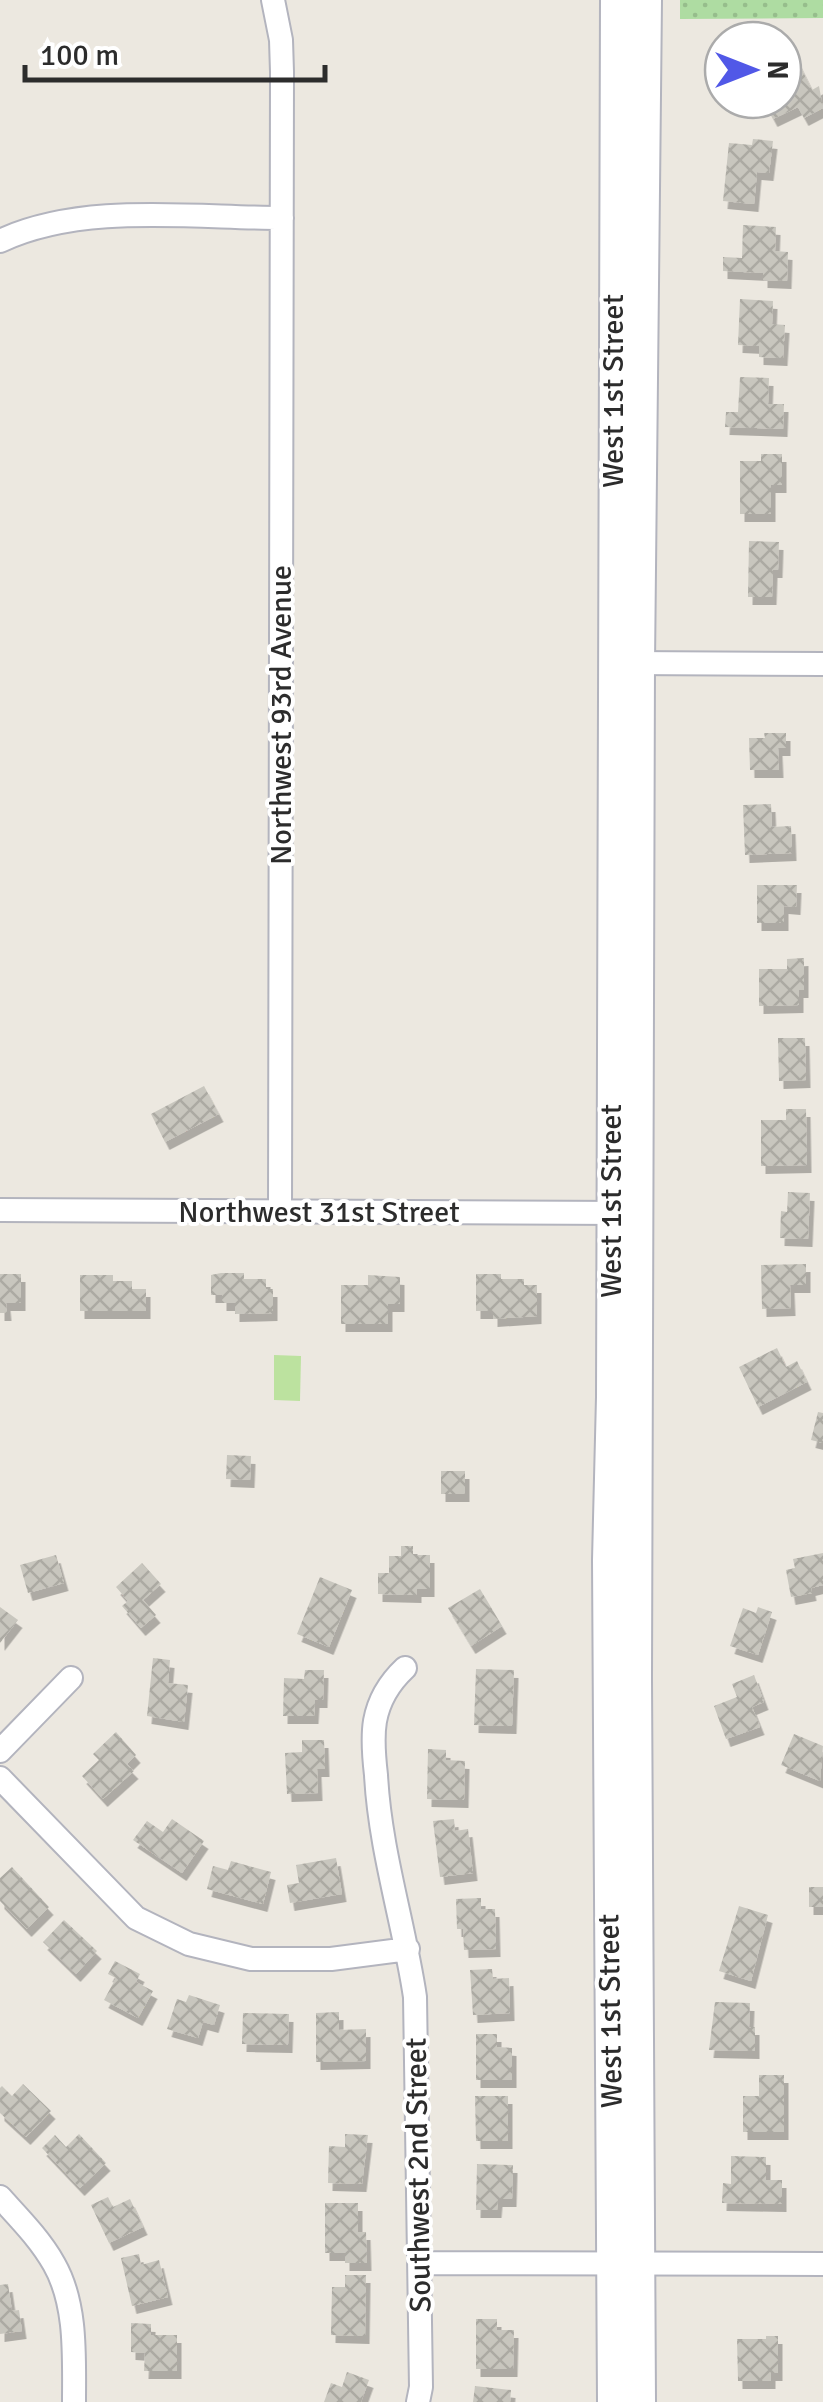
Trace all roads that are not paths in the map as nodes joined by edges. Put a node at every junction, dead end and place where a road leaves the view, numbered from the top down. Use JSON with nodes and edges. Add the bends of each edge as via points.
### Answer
{"nodes":[{"id":1,"x":273,"y":0,"type":"edge"},
{"id":2,"x":616,"y":0,"type":"edge"},
{"id":3,"x":646,"y":0,"type":"edge"},
{"id":4,"x":282,"y":218,"type":"junction"},
{"id":5,"x":0,"y":240,"type":"edge"},
{"id":6,"x":626,"y":663,"type":"junction"},
{"id":7,"x":823,"y":664,"type":"edge"},
{"id":8,"x":0,"y":1210,"type":"edge"},
{"id":9,"x":280,"y":1211,"type":"junction"},
{"id":10,"x":624,"y":1213,"type":"junction"},
{"id":11,"x":405,"y":1668,"type":"dead end"},
{"id":12,"x":71,"y":1678,"type":"dead end"},
{"id":13,"x":0,"y":1751,"type":"edge"},
{"id":14,"x":0,"y":1778,"type":"edge"},
{"id":15,"x":408,"y":1949,"type":"junction"},
{"id":16,"x":0,"y":2197,"type":"edge"},
{"id":17,"x":420,"y":2263,"type":"junction"},
{"id":18,"x":626,"y":2263,"type":"junction"},
{"id":19,"x":823,"y":2264,"type":"edge"},
{"id":20,"x":74,"y":2402,"type":"edge"},
{"id":21,"x":418,"y":2402,"type":"edge"},
{"id":22,"x":613,"y":2402,"type":"edge"},
{"id":23,"x":640,"y":2402,"type":"edge"}],
"edges":[{"from":1,"to":4,"type":"street","name":"Northwest 93rd Avenue","via":[[281,40]]},
{"from":2,"to":6,"type":"main road","name":"West 1st Street"},
{"from":3,"to":6,"type":"main road","name":"West 1st Street"},
{"from":4,"to":5,"type":"street","via":[[76,219]]},
{"from":4,"to":9,"type":"street","name":"Northwest 93rd Avenue"},
{"from":6,"to":7,"type":"street"},
{"from":6,"to":10,"type":"main road","name":"West 1st Street"},
{"from":8,"to":9,"type":"street","name":"Northwest 31st Street"},
{"from":9,"to":10,"type":"street","name":"Northwest 31st Street"},
{"from":10,"to":18,"type":"main road","name":"West 1st Street","via":[[636,1757]]},
{"from":11,"to":15,"type":"street","name":"Southwest 2nd Street","via":[[379,1706],[374,1745],[387,1870]]},
{"from":12,"to":13,"type":"street"},
{"from":14,"to":15,"type":"street","via":[[136,1918],[189,1944],[251,1959],[331,1959]]},
{"from":15,"to":17,"type":"street","name":"Southwest 2nd Street","via":[[418,2060]]},
{"from":16,"to":20,"type":"street","via":[[56,2266],[72,2332]]},
{"from":17,"to":18,"type":"street"},
{"from":17,"to":21,"type":"street","name":"Southwest 2nd Street"},
{"from":18,"to":19,"type":"street"},
{"from":18,"to":22,"type":"main road","name":"West 1st Street"},
{"from":18,"to":23,"type":"main road","name":"West 1st Street"}]}
